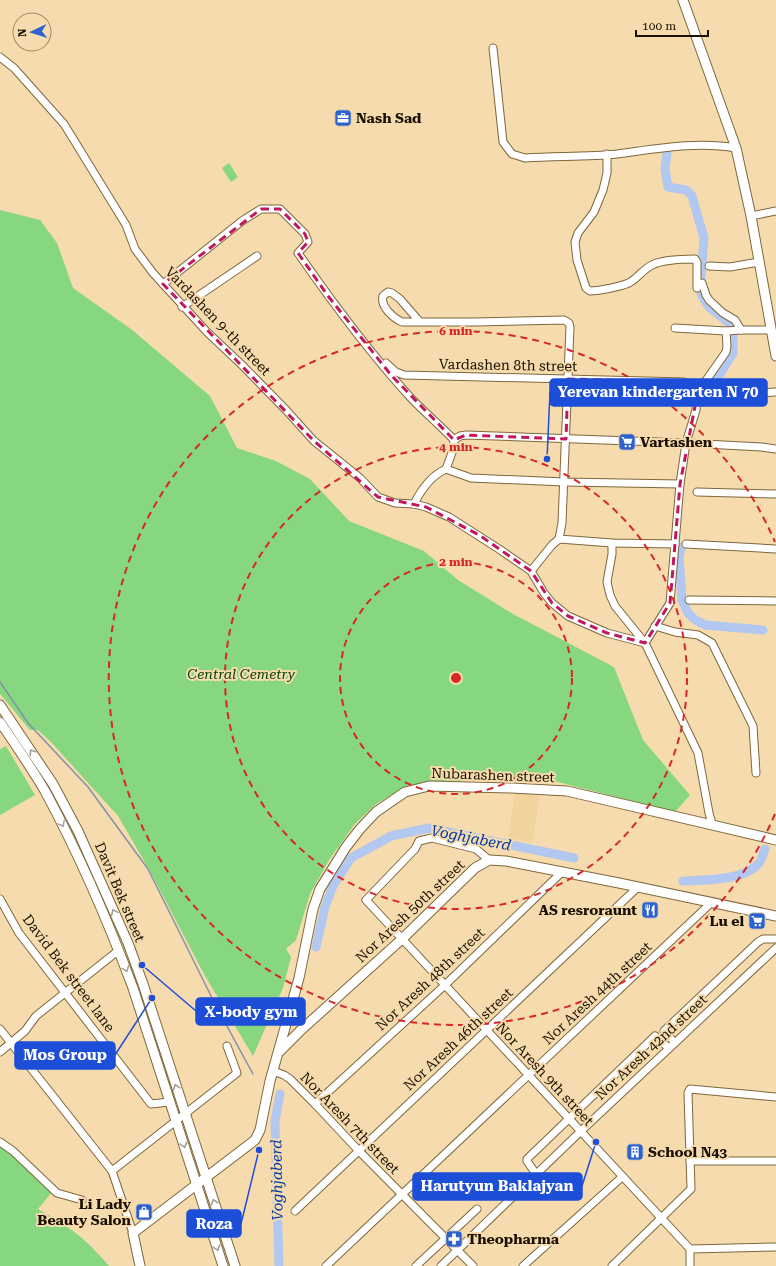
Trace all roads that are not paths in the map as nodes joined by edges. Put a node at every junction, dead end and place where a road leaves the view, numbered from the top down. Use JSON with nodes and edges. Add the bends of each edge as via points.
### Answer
{"nodes":[{"id":1,"x":683,"y":0,"type":"edge"},
{"id":2,"x":493,"y":48,"type":"dead end"},
{"id":3,"x":0,"y":57,"type":"edge"},
{"id":4,"x":736,"y":148,"type":"junction"},
{"id":5,"x":606,"y":154,"type":"junction"},
{"id":6,"x":776,"y":212,"type":"edge"},
{"id":7,"x":751,"y":216,"type":"junction"},
{"id":8,"x":257,"y":256,"type":"dead end"},
{"id":9,"x":759,"y":262,"type":"junction"},
{"id":10,"x":709,"y":266,"type":"dead end"},
{"id":11,"x":163,"y":284,"type":"junction"},
{"id":12,"x":182,"y":307,"type":"junction"},
{"id":13,"x":342,"y":309,"type":"dead end"},
{"id":14,"x":418,"y":321,"type":"junction"},
{"id":15,"x":675,"y":328,"type":"dead end"},
{"id":16,"x":740,"y":330,"type":"junction"},
{"id":17,"x":771,"y":330,"type":"junction"},
{"id":18,"x":727,"y":331,"type":"junction"},
{"id":19,"x":776,"y":356,"type":"edge"},
{"id":20,"x":568,"y":379,"type":"junction"},
{"id":21,"x":720,"y":389,"type":"dead end"},
{"id":22,"x":776,"y":392,"type":"edge"},
{"id":23,"x":697,"y":396,"type":"junction"},
{"id":24,"x":566,"y":439,"type":"junction"},
{"id":25,"x":454,"y":440,"type":"junction"},
{"id":26,"x":686,"y":443,"type":"junction"},
{"id":27,"x":776,"y":449,"type":"edge"},
{"id":28,"x":446,"y":469,"type":"junction"},
{"id":29,"x":564,"y":482,"type":"junction"},
{"id":30,"x":680,"y":484,"type":"junction"},
{"id":31,"x":698,"y":492,"type":"dead end"},
{"id":32,"x":776,"y":494,"type":"edge"},
{"id":33,"x":414,"y":504,"type":"junction"},
{"id":34,"x":559,"y":539,"type":"junction"},
{"id":35,"x":612,"y":543,"type":"junction"},
{"id":36,"x":675,"y":544,"type":"junction"},
{"id":37,"x":686,"y":544,"type":"dead end"},
{"id":38,"x":776,"y":549,"type":"edge"},
{"id":39,"x":531,"y":571,"type":"junction"},
{"id":40,"x":689,"y":600,"type":"dead end"},
{"id":41,"x":776,"y":601,"type":"edge"},
{"id":42,"x":655,"y":626,"type":"junction"},
{"id":43,"x":645,"y":643,"type":"junction"},
{"id":44,"x":0,"y":705,"type":"edge"},
{"id":45,"x":0,"y":722,"type":"edge"},
{"id":46,"x":756,"y":773,"type":"dead end"},
{"id":47,"x":712,"y":824,"type":"junction"},
{"id":48,"x":776,"y":840,"type":"edge"},
{"id":49,"x":489,"y":860,"type":"junction"},
{"id":50,"x":562,"y":872,"type":"junction"},
{"id":51,"x":638,"y":887,"type":"junction"},
{"id":52,"x":0,"y":899,"type":"edge"},
{"id":53,"x":711,"y":903,"type":"junction"},
{"id":54,"x":776,"y":916,"type":"edge"},
{"id":55,"x":402,"y":938,"type":"junction"},
{"id":56,"x":776,"y":939,"type":"edge"},
{"id":57,"x":776,"y":948,"type":"edge"},
{"id":58,"x":119,"y":950,"type":"junction"},
{"id":59,"x":445,"y":984,"type":"junction"},
{"id":60,"x":66,"y":992,"type":"junction"},
{"id":61,"x":288,"y":1018,"type":"junction"},
{"id":62,"x":0,"y":1029,"type":"edge"},
{"id":63,"x":487,"y":1030,"type":"junction"},
{"id":64,"x":300,"y":1031,"type":"junction"},
{"id":65,"x":11,"y":1043,"type":"junction"},
{"id":66,"x":675,"y":1043,"type":"junction"},
{"id":67,"x":227,"y":1046,"type":"dead end"},
{"id":68,"x":669,"y":1048,"type":"junction"},
{"id":69,"x":0,"y":1052,"type":"edge"},
{"id":70,"x":278,"y":1053,"type":"junction"},
{"id":71,"x":273,"y":1071,"type":"junction"},
{"id":72,"x":528,"y":1075,"type":"junction"},
{"id":73,"x":776,"y":1097,"type":"edge"},
{"id":74,"x":169,"y":1102,"type":"junction"},
{"id":75,"x":315,"y":1104,"type":"junction"},
{"id":76,"x":185,"y":1113,"type":"junction"},
{"id":77,"x":569,"y":1118,"type":"junction"},
{"id":78,"x":176,"y":1120,"type":"junction"},
{"id":79,"x":581,"y":1131,"type":"junction"},
{"id":80,"x":0,"y":1142,"type":"edge"},
{"id":81,"x":358,"y":1150,"type":"junction"},
{"id":82,"x":690,"y":1161,"type":"junction"},
{"id":83,"x":776,"y":1161,"type":"edge"},
{"id":84,"x":112,"y":1171,"type":"junction"},
{"id":85,"x":536,"y":1174,"type":"junction"},
{"id":86,"x":622,"y":1177,"type":"junction"},
{"id":87,"x":206,"y":1178,"type":"junction"},
{"id":88,"x":196,"y":1185,"type":"junction"},
{"id":89,"x":401,"y":1194,"type":"junction"},
{"id":90,"x":82,"y":1200,"type":"dead end"},
{"id":91,"x":477,"y":1209,"type":"dead end"},
{"id":92,"x":295,"y":1211,"type":"dead end"},
{"id":93,"x":662,"y":1218,"type":"junction"},
{"id":94,"x":132,"y":1233,"type":"junction"},
{"id":95,"x":445,"y":1238,"type":"junction"},
{"id":96,"x":776,"y":1247,"type":"edge"},
{"id":97,"x":690,"y":1249,"type":"junction"},
{"id":98,"x":458,"y":1250,"type":"junction"},
{"id":99,"x":140,"y":1266,"type":"edge"},
{"id":100,"x":223,"y":1266,"type":"edge"},
{"id":101,"x":235,"y":1266,"type":"edge"},
{"id":102,"x":326,"y":1266,"type":"edge"},
{"id":103,"x":416,"y":1266,"type":"edge"},
{"id":104,"x":441,"y":1266,"type":"edge"},
{"id":105,"x":473,"y":1266,"type":"edge"},
{"id":106,"x":523,"y":1266,"type":"edge"},
{"id":107,"x":612,"y":1266,"type":"edge"},
{"id":108,"x":690,"y":1266,"type":"edge"}],
"edges":[{"from":1,"to":4,"type":"main road"},
{"from":2,"to":5,"type":"street","via":[[503,142],[512,154],[525,158]]},
{"from":3,"to":11,"type":"street","name":"Vardashen 9-th street","via":[[14,68],[64,124],[126,225],[135,249]]},
{"from":4,"to":5,"type":"street","via":[[690,145]]},
{"from":4,"to":7,"type":"main road"},
{"from":5,"to":16,"type":"street","via":[[607,173],[603,190],[594,212],[578,233],[575,242],[577,260],[586,288],[596,291],[626,284],[652,265],[695,259],[700,285],[709,300],[735,320]]},
{"from":6,"to":7,"type":"street"},
{"from":7,"to":9,"type":"main road"},
{"from":8,"to":12,"type":"street"},
{"from":9,"to":10,"type":"street","via":[[730,267]]},
{"from":9,"to":17,"type":"main road"},
{"from":11,"to":12,"type":"street","name":"Vardashen 9-th street"},
{"from":11,"to":25,"type":"street","via":[[242,221],[261,209],[280,209],[305,234],[308,242],[298,253],[328,296],[391,375]]},
{"from":12,"to":33,"type":"street","name":"Vardashen 9-th street","via":[[281,404],[314,441],[360,478],[378,498],[395,503]]},
{"from":13,"to":20,"type":"street","name":"Vardashen 8th street","via":[[386,363],[400,375]]},
{"from":14,"to":14,"type":"street","via":[[397,296],[388,292],[382,296],[384,306],[396,319],[402,322]]},
{"from":14,"to":20,"type":"street","via":[[564,320],[570,327]]},
{"from":15,"to":18,"type":"street"},
{"from":16,"to":17,"type":"street"},
{"from":16,"to":18,"type":"street"},
{"from":17,"to":19,"type":"main road"},
{"from":18,"to":23,"type":"street","via":[[726,352]]},
{"from":20,"to":23,"type":"street","name":"Vardashen 8th street","via":[[684,382]]},
{"from":20,"to":24,"type":"street"},
{"from":21,"to":22,"type":"street"},
{"from":23,"to":26,"type":"street","via":[[696,410]]},
{"from":24,"to":25,"type":"street","via":[[466,435]]},
{"from":24,"to":26,"type":"street"},
{"from":24,"to":29,"type":"street"},
{"from":25,"to":28,"type":"street"},
{"from":26,"to":27,"type":"street"},
{"from":26,"to":30,"type":"street"},
{"from":28,"to":29,"type":"street","via":[[471,478]]},
{"from":28,"to":33,"type":"street","via":[[423,487]]},
{"from":29,"to":30,"type":"street"},
{"from":29,"to":34,"type":"street"},
{"from":30,"to":36,"type":"street"},
{"from":31,"to":32,"type":"street"},
{"from":33,"to":39,"type":"street","name":"Vardashen 9-th street","via":[[449,517]]},
{"from":34,"to":35,"type":"street"},
{"from":34,"to":39,"type":"street"},
{"from":35,"to":36,"type":"street"},
{"from":35,"to":43,"type":"street","via":[[607,587],[615,606]]},
{"from":36,"to":42,"type":"street","via":[[670,603]]},
{"from":37,"to":38,"type":"street"},
{"from":39,"to":43,"type":"street","via":[[552,603],[568,616],[607,633]]},
{"from":40,"to":41,"type":"street"},
{"from":42,"to":43,"type":"street"},
{"from":42,"to":46,"type":"street","via":[[698,635],[712,643],[753,726]]},
{"from":43,"to":47,"type":"street","via":[[698,753]]},
{"from":76,"to":44,"type":"main road","name":"Davit Bek street","one_way":true,"via":[[128,943],[78,831],[53,784]]},
{"from":45,"to":58,"type":"main road","name":"Davit Bek street","one_way":true,"via":[[44,790],[69,838]]},
{"from":47,"to":48,"type":"main road","name":"Nubarashen street"},
{"from":47,"to":61,"type":"main road","name":"Nubarashen street","via":[[567,791],[429,786],[406,792],[376,812],[360,829],[336,861],[320,889]]},
{"from":49,"to":50,"type":"main road"},
{"from":49,"to":55,"type":"main road","name":"Nor Aresh 50th street","via":[[475,868]]},
{"from":49,"to":55,"type":"street","name":"Nor Aresh 9th street","via":[[476,849],[432,838],[419,841],[416,849],[366,900]]},
{"from":50,"to":51,"type":"main road"},
{"from":50,"to":59,"type":"street","name":"Nor Aresh 48th street"},
{"from":51,"to":53,"type":"main road"},
{"from":51,"to":63,"type":"street","name":"Nor Aresh 46th street"},
{"from":52,"to":60,"type":"street","name":"David Bek street lane","via":[[20,933]]},
{"from":53,"to":54,"type":"main road"},
{"from":53,"to":72,"type":"street","name":"Nor Aresh 44th street"},
{"from":55,"to":59,"type":"street","name":"Nor Aresh 9th street"},
{"from":55,"to":64,"type":"main road","name":"Nor Aresh 50th street"},
{"from":56,"to":66,"type":"street","via":[[758,942],[664,1030]]},
{"from":57,"to":66,"type":"street","name":"Nor Aresh 42nd street"},
{"from":58,"to":60,"type":"street"},
{"from":58,"to":74,"type":"main road","name":"Davit Bek street","one_way":true},
{"from":59,"to":63,"type":"street","name":"Nor Aresh 9th street"},
{"from":59,"to":75,"type":"street","name":"Nor Aresh 48th street"},
{"from":60,"to":65,"type":"street","via":[[36,1016],[25,1031]]},
{"from":60,"to":74,"type":"street","name":"David Bek street lane","via":[[151,1104]]},
{"from":61,"to":64,"type":"main road"},
{"from":61,"to":70,"type":"main road","name":"Nubarashen street"},
{"from":62,"to":65,"type":"street"},
{"from":63,"to":72,"type":"street","name":"Nor Aresh 9th street"},
{"from":63,"to":81,"type":"street","name":"Nor Aresh 46th street"},
{"from":64,"to":70,"type":"main road","name":"Nor Aresh 50th street"},
{"from":65,"to":69,"type":"street"},
{"from":65,"to":84,"type":"street"},
{"from":66,"to":68,"type":"street","name":"Nor Aresh 42nd street"},
{"from":67,"to":76,"type":"street","via":[[237,1073]]},
{"from":68,"to":77,"type":"street","via":[[655,1036]]},
{"from":68,"to":79,"type":"street","name":"Nor Aresh 42nd street"},
{"from":70,"to":71,"type":"main road","name":"Nubarashen street"},
{"from":71,"to":75,"type":"street","name":"Nor Aresh 7th street","via":[[290,1079]]},
{"from":71,"to":87,"type":"main road","name":"Nubarashen street","via":[[260,1130],[255,1140]]},
{"from":72,"to":77,"type":"street","name":"Nor Aresh 9th street"},
{"from":72,"to":89,"type":"street","name":"Nor Aresh 44th street"},
{"from":73,"to":82,"type":"street","via":[[693,1088],[688,1090]]},
{"from":74,"to":78,"type":"main road","name":"Davit Bek street"},
{"from":75,"to":81,"type":"street","name":"Nor Aresh 7th street"},
{"from":76,"to":78,"type":"street"},
{"from":76,"to":87,"type":"main road","name":"Davit Bek street"},
{"from":77,"to":79,"type":"street","name":"Nor Aresh 9th street"},
{"from":77,"to":85,"type":"street","via":[[527,1159]]},
{"from":78,"to":84,"type":"street"},
{"from":78,"to":88,"type":"main road","name":"Davit Bek street","one_way":true},
{"from":79,"to":85,"type":"street","name":"Nor Aresh 42nd street"},
{"from":79,"to":86,"type":"street","name":"Nor Aresh 9th street"},
{"from":80,"to":90,"type":"street","via":[[57,1192]]},
{"from":81,"to":89,"type":"street","name":"Nor Aresh 7th street"},
{"from":81,"to":92,"type":"street","name":"Nor Aresh 46th street"},
{"from":82,"to":83,"type":"street"},
{"from":82,"to":93,"type":"street","via":[[691,1189]]},
{"from":84,"to":94,"type":"street"},
{"from":85,"to":98,"type":"street","name":"Nor Aresh 42nd street"},
{"from":86,"to":93,"type":"street","name":"Nor Aresh 9th street"},
{"from":86,"to":106,"type":"street"},
{"from":87,"to":88,"type":"main road","name":"Nubarashen street"},
{"from":101,"to":87,"type":"main road","name":"Davit Bek street","one_way":true},
{"from":88,"to":94,"type":"main road","name":"Nubarashen street"},
{"from":88,"to":100,"type":"main road","name":"Davit Bek street","one_way":true},
{"from":89,"to":95,"type":"street","name":"Nor Aresh 7th street"},
{"from":89,"to":102,"type":"street","name":"Nor Aresh 44th street"},
{"from":91,"to":95,"type":"street"},
{"from":93,"to":97,"type":"street","name":"Nor Aresh 9th street"},
{"from":93,"to":107,"type":"street"},
{"from":94,"to":99,"type":"main road"},
{"from":95,"to":98,"type":"street","name":"Nor Aresh 7th street"},
{"from":95,"to":103,"type":"street"},
{"from":96,"to":97,"type":"street"},
{"from":97,"to":108,"type":"street"},
{"from":98,"to":104,"type":"street","name":"Nor Aresh 42nd street"},
{"from":98,"to":105,"type":"street","name":"Nor Aresh 7th street"}]}
